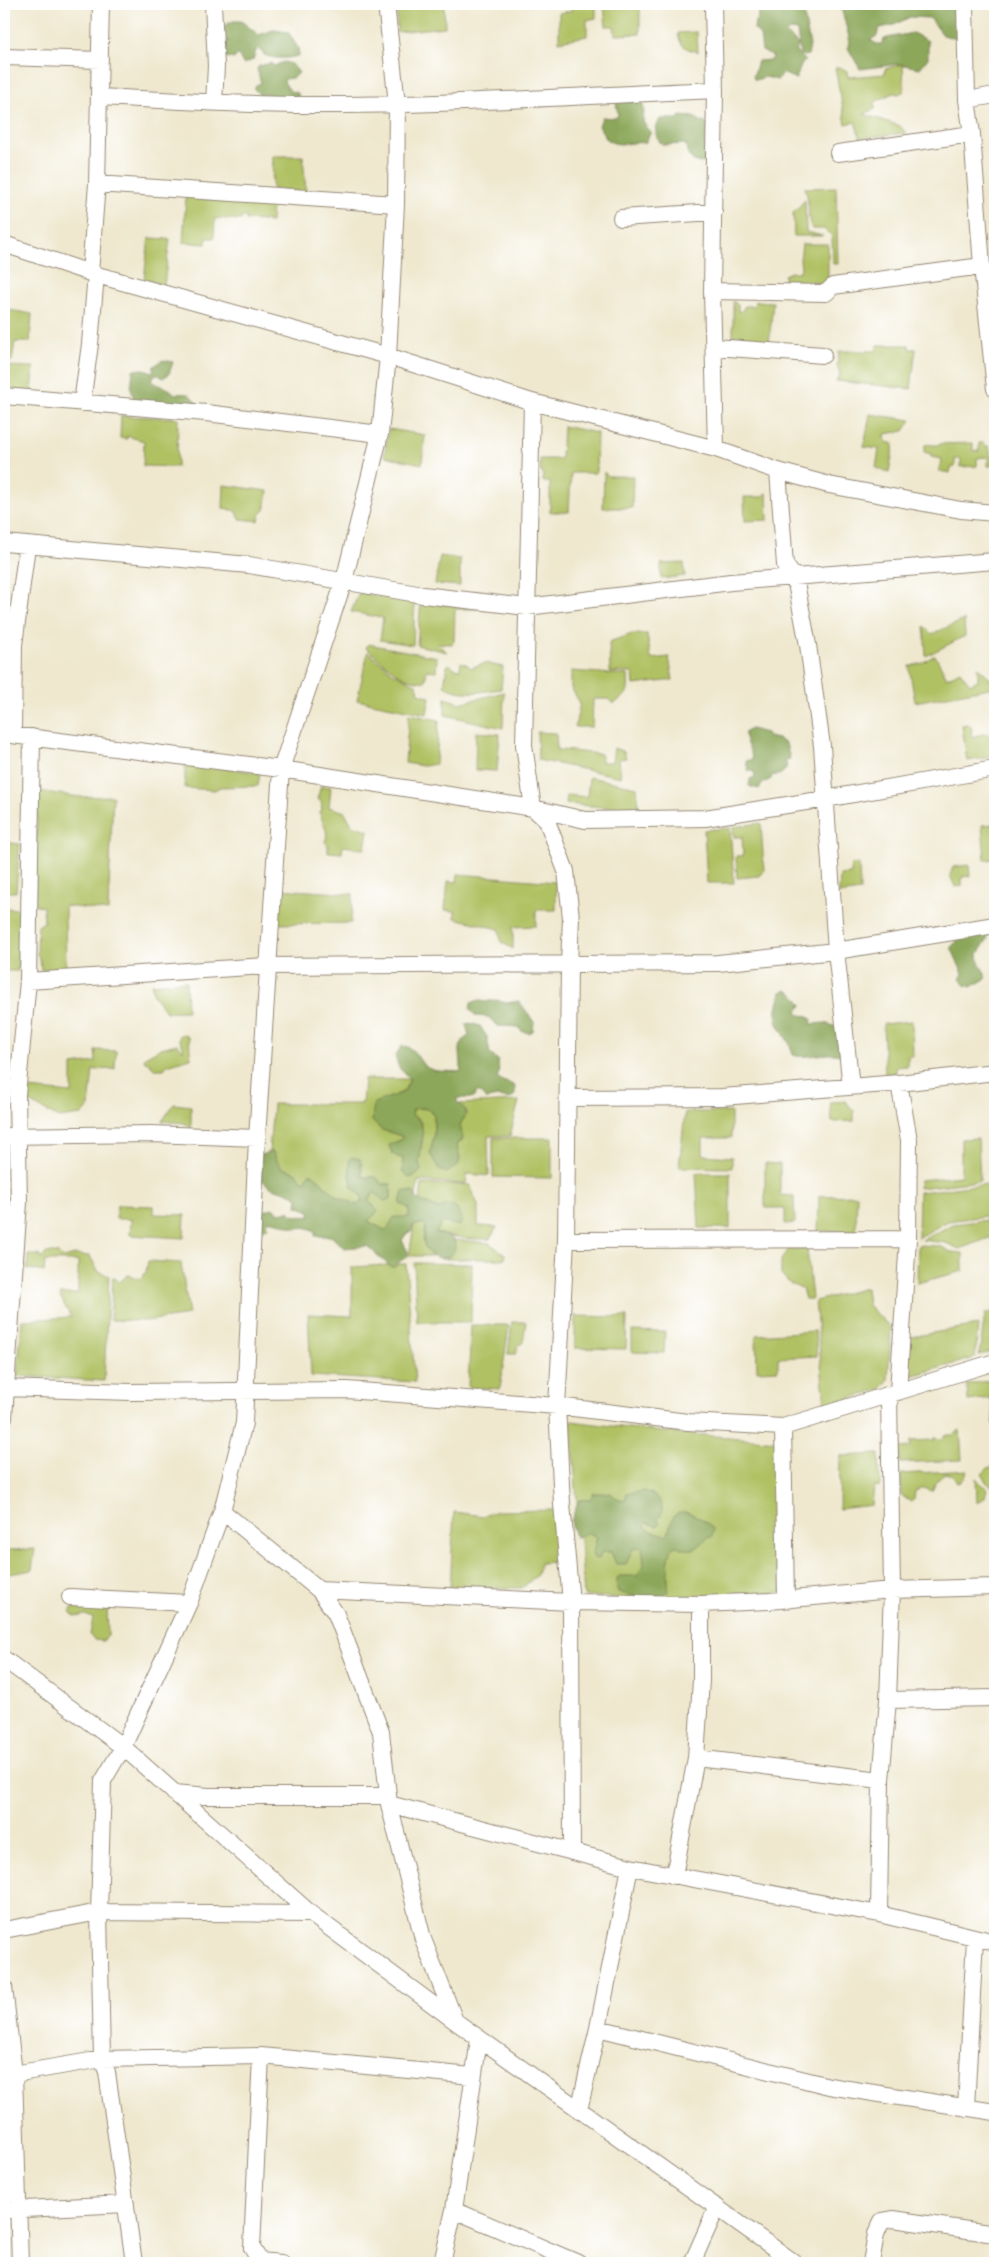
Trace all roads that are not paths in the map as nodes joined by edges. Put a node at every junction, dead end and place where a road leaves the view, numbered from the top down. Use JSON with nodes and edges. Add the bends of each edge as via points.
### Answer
{"nodes":[{"id":1,"x":101,"y":4,"type":"edge"},
{"id":2,"x":213,"y":4,"type":"edge"},
{"id":3,"x":386,"y":4,"type":"edge"},
{"id":4,"x":713,"y":4,"type":"edge"},
{"id":5,"x":965,"y":4,"type":"edge"},
{"id":6,"x":4,"y":57,"type":"edge"},
{"id":7,"x":100,"y":60,"type":"junction"},
{"id":8,"x":715,"y":90,"type":"junction"},
{"id":9,"x":995,"y":95,"type":"edge"},
{"id":10,"x":99,"y":96,"type":"junction"},
{"id":11,"x":967,"y":100,"type":"junction"},
{"id":12,"x":214,"y":103,"type":"junction"},
{"id":13,"x":397,"y":104,"type":"junction"},
{"id":14,"x":972,"y":134,"type":"junction"},
{"id":15,"x":838,"y":153,"type":"dead end"},
{"id":16,"x":97,"y":184,"type":"junction"},
{"id":17,"x":396,"y":204,"type":"junction"},
{"id":18,"x":714,"y":212,"type":"junction"},
{"id":19,"x":621,"y":218,"type":"dead end"},
{"id":20,"x":4,"y":244,"type":"edge"},
{"id":21,"x":982,"y":266,"type":"junction"},
{"id":22,"x":93,"y":273,"type":"junction"},
{"id":23,"x":712,"y":291,"type":"junction"},
{"id":24,"x":715,"y":347,"type":"junction"},
{"id":25,"x":388,"y":356,"type":"junction"},
{"id":26,"x":823,"y":356,"type":"dead end"},
{"id":27,"x":993,"y":365,"type":"edge"},
{"id":28,"x":995,"y":389,"type":"edge"},
{"id":29,"x":4,"y":396,"type":"edge"},
{"id":30,"x":532,"y":402,"type":"junction"},
{"id":31,"x":82,"y":403,"type":"junction"},
{"id":32,"x":380,"y":434,"type":"junction"},
{"id":33,"x":716,"y":448,"type":"junction"},
{"id":34,"x":778,"y":471,"type":"junction"},
{"id":35,"x":995,"y":513,"type":"edge"},
{"id":36,"x":4,"y":543,"type":"edge"},
{"id":37,"x":27,"y":546,"type":"junction"},
{"id":38,"x":995,"y":561,"type":"edge"},
{"id":39,"x":795,"y":578,"type":"junction"},
{"id":40,"x":344,"y":581,"type":"junction"},
{"id":41,"x":527,"y":607,"type":"junction"},
{"id":42,"x":8,"y":735,"type":"edge"},
{"id":43,"x":32,"y":737,"type":"junction"},
{"id":44,"x":281,"y":769,"type":"junction"},
{"id":45,"x":995,"y":769,"type":"edge"},
{"id":46,"x":825,"y":799,"type":"junction"},
{"id":47,"x":533,"y":808,"type":"junction"},
{"id":48,"x":995,"y":925,"type":"edge"},
{"id":49,"x":836,"y":951,"type":"junction"},
{"id":50,"x":569,"y":965,"type":"junction"},
{"id":51,"x":267,"y":966,"type":"junction"},
{"id":52,"x":28,"y":981,"type":"junction"},
{"id":53,"x":995,"y":1072,"type":"edge"},
{"id":54,"x":899,"y":1083,"type":"junction"},
{"id":55,"x":851,"y":1087,"type":"junction"},
{"id":56,"x":568,"y":1098,"type":"junction"},
{"id":57,"x":10,"y":1136,"type":"edge"},
{"id":58,"x":257,"y":1138,"type":"junction"},
{"id":59,"x":908,"y":1239,"type":"junction"},
{"id":60,"x":566,"y":1240,"type":"junction"},
{"id":61,"x":995,"y":1362,"type":"edge"},
{"id":62,"x":4,"y":1388,"type":"edge"},
{"id":63,"x":246,"y":1390,"type":"junction"},
{"id":64,"x":894,"y":1393,"type":"junction"},
{"id":65,"x":557,"y":1406,"type":"junction"},
{"id":66,"x":4,"y":1418,"type":"edge"},
{"id":67,"x":783,"y":1427,"type":"junction"},
{"id":68,"x":222,"y":1511,"type":"junction"},
{"id":69,"x":995,"y":1587,"type":"edge"},
{"id":70,"x":319,"y":1590,"type":"junction"},
{"id":71,"x":892,"y":1590,"type":"junction"},
{"id":72,"x":70,"y":1597,"type":"dead end"},
{"id":73,"x":786,"y":1599,"type":"junction"},
{"id":74,"x":572,"y":1602,"type":"junction"},
{"id":75,"x":189,"y":1603,"type":"junction"},
{"id":76,"x":701,"y":1604,"type":"junction"},
{"id":77,"x":4,"y":1659,"type":"edge"},
{"id":78,"x":995,"y":1698,"type":"edge"},
{"id":79,"x":888,"y":1700,"type":"junction"},
{"id":80,"x":123,"y":1748,"type":"junction"},
{"id":81,"x":696,"y":1758,"type":"junction"},
{"id":82,"x":881,"y":1780,"type":"junction"},
{"id":83,"x":174,"y":1792,"type":"junction"},
{"id":84,"x":388,"y":1800,"type":"junction"},
{"id":85,"x":572,"y":1852,"type":"junction"},
{"id":86,"x":630,"y":1867,"type":"junction"},
{"id":87,"x":674,"y":1876,"type":"junction"},
{"id":88,"x":99,"y":1912,"type":"junction"},
{"id":89,"x":311,"y":1914,"type":"junction"},
{"id":90,"x":879,"y":1914,"type":"junction"},
{"id":91,"x":4,"y":1930,"type":"edge"},
{"id":92,"x":975,"y":1938,"type":"junction"},
{"id":93,"x":995,"y":1942,"type":"edge"},
{"id":94,"x":4,"y":1987,"type":"edge"},
{"id":95,"x":454,"y":2021,"type":"junction"},
{"id":96,"x":598,"y":2028,"type":"junction"},
{"id":97,"x":479,"y":2039,"type":"junction"},
{"id":98,"x":261,"y":2056,"type":"junction"},
{"id":99,"x":102,"y":2059,"type":"junction"},
{"id":100,"x":9,"y":2074,"type":"edge"},
{"id":101,"x":472,"y":2076,"type":"junction"},
{"id":102,"x":966,"y":2108,"type":"junction"},
{"id":103,"x":579,"y":2110,"type":"junction"},
{"id":104,"x":995,"y":2112,"type":"edge"},
{"id":105,"x":126,"y":2204,"type":"junction"},
{"id":106,"x":717,"y":2207,"type":"junction"},
{"id":107,"x":12,"y":2210,"type":"edge"},
{"id":108,"x":454,"y":2210,"type":"junction"},
{"id":109,"x":995,"y":2234,"type":"edge"},
{"id":110,"x":20,"y":2263,"type":"edge"},
{"id":111,"x":134,"y":2263,"type":"edge"},
{"id":112,"x":281,"y":2263,"type":"edge"},
{"id":113,"x":442,"y":2263,"type":"edge"},
{"id":114,"x":578,"y":2263,"type":"edge"},
{"id":115,"x":692,"y":2263,"type":"edge"},
{"id":116,"x":795,"y":2263,"type":"edge"},
{"id":117,"x":870,"y":2263,"type":"edge"}],
"edges":[{"from":1,"to":7,"type":"street"},
{"from":2,"to":12,"type":"street"},
{"from":3,"to":13,"type":"street"},
{"from":4,"to":8,"type":"street"},
{"from":5,"to":11,"type":"street"},
{"from":6,"to":7,"type":"street"},
{"from":7,"to":10,"type":"street"},
{"from":8,"to":13,"type":"street"},
{"from":8,"to":18,"type":"street"},
{"from":9,"to":11,"type":"street"},
{"from":10,"to":12,"type":"street"},
{"from":10,"to":16,"type":"street"},
{"from":11,"to":14,"type":"street"},
{"from":12,"to":13,"type":"street"},
{"from":13,"to":17,"type":"street"},
{"from":14,"to":15,"type":"street"},
{"from":14,"to":21,"type":"street"},
{"from":16,"to":17,"type":"street"},
{"from":16,"to":22,"type":"street"},
{"from":17,"to":25,"type":"street"},
{"from":18,"to":19,"type":"street"},
{"from":18,"to":23,"type":"street"},
{"from":20,"to":22,"type":"street"},
{"from":21,"to":23,"type":"street","via":[[833,286],[826,294]]},
{"from":21,"to":27,"type":"street"},
{"from":22,"to":25,"type":"street"},
{"from":22,"to":31,"type":"street","via":[[90,344]]},
{"from":23,"to":24,"type":"street"},
{"from":24,"to":26,"type":"street"},
{"from":24,"to":33,"type":"street"},
{"from":25,"to":30,"type":"street"},
{"from":25,"to":32,"type":"street"},
{"from":27,"to":28,"type":"street"},
{"from":29,"to":31,"type":"street"},
{"from":30,"to":33,"type":"street"},
{"from":30,"to":41,"type":"street"},
{"from":31,"to":32,"type":"street","via":[[206,413]]},
{"from":32,"to":40,"type":"street"},
{"from":33,"to":34,"type":"street"},
{"from":34,"to":35,"type":"street","via":[[829,485],[961,510]]},
{"from":34,"to":39,"type":"street","via":[[785,565]]},
{"from":36,"to":37,"type":"street"},
{"from":37,"to":40,"type":"street","via":[[249,566]]},
{"from":37,"to":42,"type":"street","via":[[14,645]]},
{"from":38,"to":39,"type":"street"},
{"from":39,"to":41,"type":"street","via":[[731,582]]},
{"from":39,"to":46,"type":"street","via":[[822,746]]},
{"from":40,"to":41,"type":"street","via":[[423,595]]},
{"from":40,"to":44,"type":"street"},
{"from":41,"to":47,"type":"street","via":[[524,745]]},
{"from":42,"to":43,"type":"street"},
{"from":43,"to":44,"type":"street"},
{"from":43,"to":52,"type":"street"},
{"from":44,"to":47,"type":"street"},
{"from":44,"to":51,"type":"street"},
{"from":45,"to":46,"type":"street"},
{"from":46,"to":47,"type":"street","via":[[705,818],[585,820]]},
{"from":46,"to":49,"type":"street"},
{"from":47,"to":50,"type":"street","via":[[546,821],[566,871],[572,918]]},
{"from":48,"to":49,"type":"street"},
{"from":49,"to":50,"type":"street","via":[[718,964]]},
{"from":49,"to":55,"type":"street"},
{"from":50,"to":51,"type":"street"},
{"from":50,"to":56,"type":"street"},
{"from":51,"to":52,"type":"street"},
{"from":51,"to":58,"type":"street"},
{"from":52,"to":57,"type":"street","via":[[18,1095]]},
{"from":53,"to":54,"type":"street"},
{"from":54,"to":55,"type":"street"},
{"from":54,"to":59,"type":"street","via":[[909,1140]]},
{"from":55,"to":56,"type":"street","via":[[722,1097]]},
{"from":56,"to":60,"type":"street"},
{"from":57,"to":58,"type":"street","via":[[151,1134]]},
{"from":57,"to":62,"type":"street","via":[[19,1202]]},
{"from":58,"to":63,"type":"street"},
{"from":59,"to":60,"type":"street"},
{"from":59,"to":64,"type":"street"},
{"from":60,"to":65,"type":"street"},
{"from":61,"to":64,"type":"street"},
{"from":62,"to":63,"type":"street","via":[[131,1392]]},
{"from":62,"to":66,"type":"street"},
{"from":63,"to":65,"type":"street","via":[[347,1390]]},
{"from":63,"to":68,"type":"street","via":[[244,1423]]},
{"from":64,"to":67,"type":"street"},
{"from":64,"to":71,"type":"street"},
{"from":65,"to":67,"type":"street","via":[[688,1422]]},
{"from":65,"to":74,"type":"street"},
{"from":67,"to":73,"type":"street"},
{"from":68,"to":70,"type":"street"},
{"from":68,"to":75,"type":"street"},
{"from":69,"to":71,"type":"street"},
{"from":70,"to":74,"type":"street"},
{"from":70,"to":84,"type":"street","via":[[336,1614],[381,1732]]},
{"from":71,"to":73,"type":"street"},
{"from":71,"to":79,"type":"street"},
{"from":72,"to":75,"type":"street"},
{"from":73,"to":76,"type":"street"},
{"from":74,"to":76,"type":"street"},
{"from":74,"to":85,"type":"street"},
{"from":75,"to":80,"type":"street"},
{"from":76,"to":81,"type":"street"},
{"from":77,"to":80,"type":"street"},
{"from":78,"to":79,"type":"street"},
{"from":79,"to":82,"type":"street"},
{"from":80,"to":83,"type":"street"},
{"from":80,"to":88,"type":"street","via":[[103,1781]]},
{"from":81,"to":82,"type":"street"},
{"from":81,"to":87,"type":"street"},
{"from":82,"to":90,"type":"street"},
{"from":83,"to":84,"type":"street","via":[[209,1796]]},
{"from":83,"to":89,"type":"street"},
{"from":84,"to":85,"type":"street"},
{"from":84,"to":95,"type":"street","via":[[423,1939]]},
{"from":85,"to":86,"type":"street"},
{"from":86,"to":87,"type":"street"},
{"from":86,"to":96,"type":"street"},
{"from":87,"to":90,"type":"street"},
{"from":88,"to":89,"type":"street"},
{"from":88,"to":91,"type":"street"},
{"from":88,"to":99,"type":"street"},
{"from":89,"to":95,"type":"street"},
{"from":90,"to":92,"type":"street"},
{"from":92,"to":93,"type":"street"},
{"from":92,"to":102,"type":"street"},
{"from":94,"to":100,"type":"street"},
{"from":95,"to":97,"type":"street"},
{"from":96,"to":102,"type":"street","via":[[829,2086]]},
{"from":96,"to":103,"type":"street"},
{"from":97,"to":101,"type":"street"},
{"from":97,"to":103,"type":"street"},
{"from":98,"to":99,"type":"street"},
{"from":98,"to":101,"type":"street"},
{"from":98,"to":112,"type":"street","via":[[252,2248],[260,2261]]},
{"from":99,"to":100,"type":"street"},
{"from":99,"to":105,"type":"street","via":[[107,2072]]},
{"from":100,"to":107,"type":"street"},
{"from":101,"to":108,"type":"street"},
{"from":102,"to":104,"type":"street"},
{"from":103,"to":106,"type":"street"},
{"from":105,"to":107,"type":"street"},
{"from":105,"to":111,"type":"street"},
{"from":106,"to":115,"type":"street"},
{"from":106,"to":116,"type":"street"},
{"from":107,"to":110,"type":"street"},
{"from":108,"to":113,"type":"street"},
{"from":108,"to":114,"type":"street"},
{"from":109,"to":117,"type":"street","via":[[893,2219],[882,2221]]}]}
